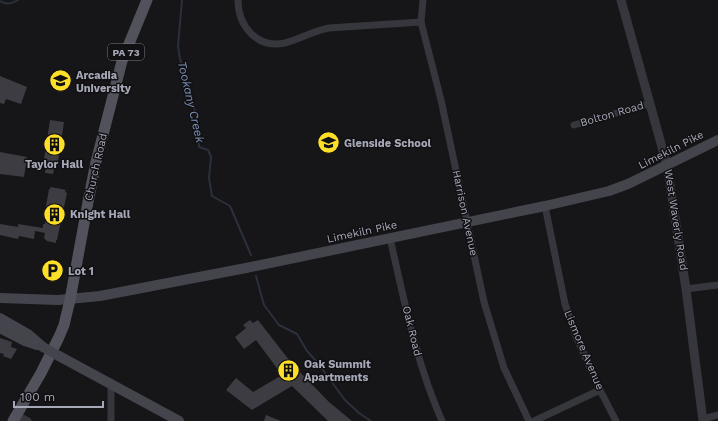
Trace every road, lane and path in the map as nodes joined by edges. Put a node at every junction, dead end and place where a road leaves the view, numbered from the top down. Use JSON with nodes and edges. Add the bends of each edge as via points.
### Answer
{"nodes":[{"id":1,"x":146,"y":0,"type":"edge"},
{"id":2,"x":238,"y":0,"type":"edge"},
{"id":3,"x":423,"y":0,"type":"edge"},
{"id":4,"x":621,"y":0,"type":"edge"},
{"id":5,"x":421,"y":22,"type":"junction"},
{"id":6,"x":650,"y":104,"type":"junction"},
{"id":7,"x":574,"y":125,"type":"dead end"},
{"id":8,"x":718,"y":140,"type":"edge"},
{"id":9,"x":667,"y":165,"type":"junction"},
{"id":10,"x":545,"y":206,"type":"junction"},
{"id":11,"x":468,"y":222,"type":"junction"},
{"id":12,"x":390,"y":238,"type":"junction"},
{"id":13,"x":718,"y":285,"type":"edge"},
{"id":14,"x":686,"y":289,"type":"junction"},
{"id":15,"x":0,"y":298,"type":"edge"},
{"id":16,"x":70,"y":300,"type":"junction"},
{"id":17,"x":0,"y":318,"type":"edge"},
{"id":18,"x":0,"y":328,"type":"edge"},
{"id":19,"x":43,"y":347,"type":"junction"},
{"id":20,"x":111,"y":384,"type":"junction"},
{"id":21,"x":600,"y":390,"type":"junction"},
{"id":22,"x":718,"y":416,"type":"edge"},
{"id":23,"x":15,"y":418,"type":"edge"},
{"id":24,"x":703,"y":420,"type":"edge"},
{"id":25,"x":28,"y":421,"type":"edge"},
{"id":26,"x":111,"y":421,"type":"edge"},
{"id":27,"x":180,"y":421,"type":"edge"},
{"id":28,"x":442,"y":421,"type":"edge"},
{"id":29,"x":528,"y":421,"type":"edge"},
{"id":30,"x":534,"y":421,"type":"edge"},
{"id":31,"x":616,"y":421,"type":"edge"}],
"edges":[{"from":1,"to":16,"type":"main road","name":"Church Road","number":"PA 73","via":[[122,61],[98,155]]},
{"from":2,"to":5,"type":"street","via":[[240,19],[246,28],[258,39],[270,43],[283,43],[329,28]]},
{"from":3,"to":5,"type":"street","name":"Harrison Avenue"},
{"from":4,"to":6,"type":"street","name":"West Waverly Road"},
{"from":5,"to":11,"type":"street","name":"Harrison Avenue"},
{"from":6,"to":7,"type":"street","name":"Bolton Road"},
{"from":6,"to":9,"type":"street","name":"West Waverly Road"},
{"from":8,"to":9,"type":"main road","name":"Limekiln Pike"},
{"from":9,"to":10,"type":"main road","name":"Limekiln Pike","via":[[613,190]]},
{"from":9,"to":14,"type":"street","name":"West Waverly Road"},
{"from":10,"to":11,"type":"main road","name":"Limekiln Pike"},
{"from":10,"to":21,"type":"street","name":"Lismore Avenue","via":[[565,304]]},
{"from":11,"to":12,"type":"main road","name":"Limekiln Pike"},
{"from":11,"to":29,"type":"street","name":"Harrison Avenue","via":[[495,342]]},
{"from":12,"to":16,"type":"main road","name":"Limekiln Pike","via":[[242,269]]},
{"from":12,"to":28,"type":"street","name":"Oak Road","via":[[417,353]]},
{"from":13,"to":14,"type":"street"},
{"from":14,"to":24,"type":"street","name":"West Waverly Road"},
{"from":15,"to":16,"type":"main road","name":"Limekiln Pike"},
{"from":16,"to":23,"type":"main road","name":"Church Road","number":"PA 73","via":[[59,337]]},
{"from":17,"to":19,"type":"main road","via":[[28,334]]},
{"from":18,"to":19,"type":"main road"},
{"from":19,"to":20,"type":"main road","bridge":true},
{"from":20,"to":26,"type":"street"},
{"from":20,"to":27,"type":"main road"},
{"from":21,"to":30,"type":"street"},
{"from":21,"to":31,"type":"street","name":"Lismore Avenue"},
{"from":22,"to":24,"type":"street"},
{"from":23,"to":25,"type":"street"}]}
